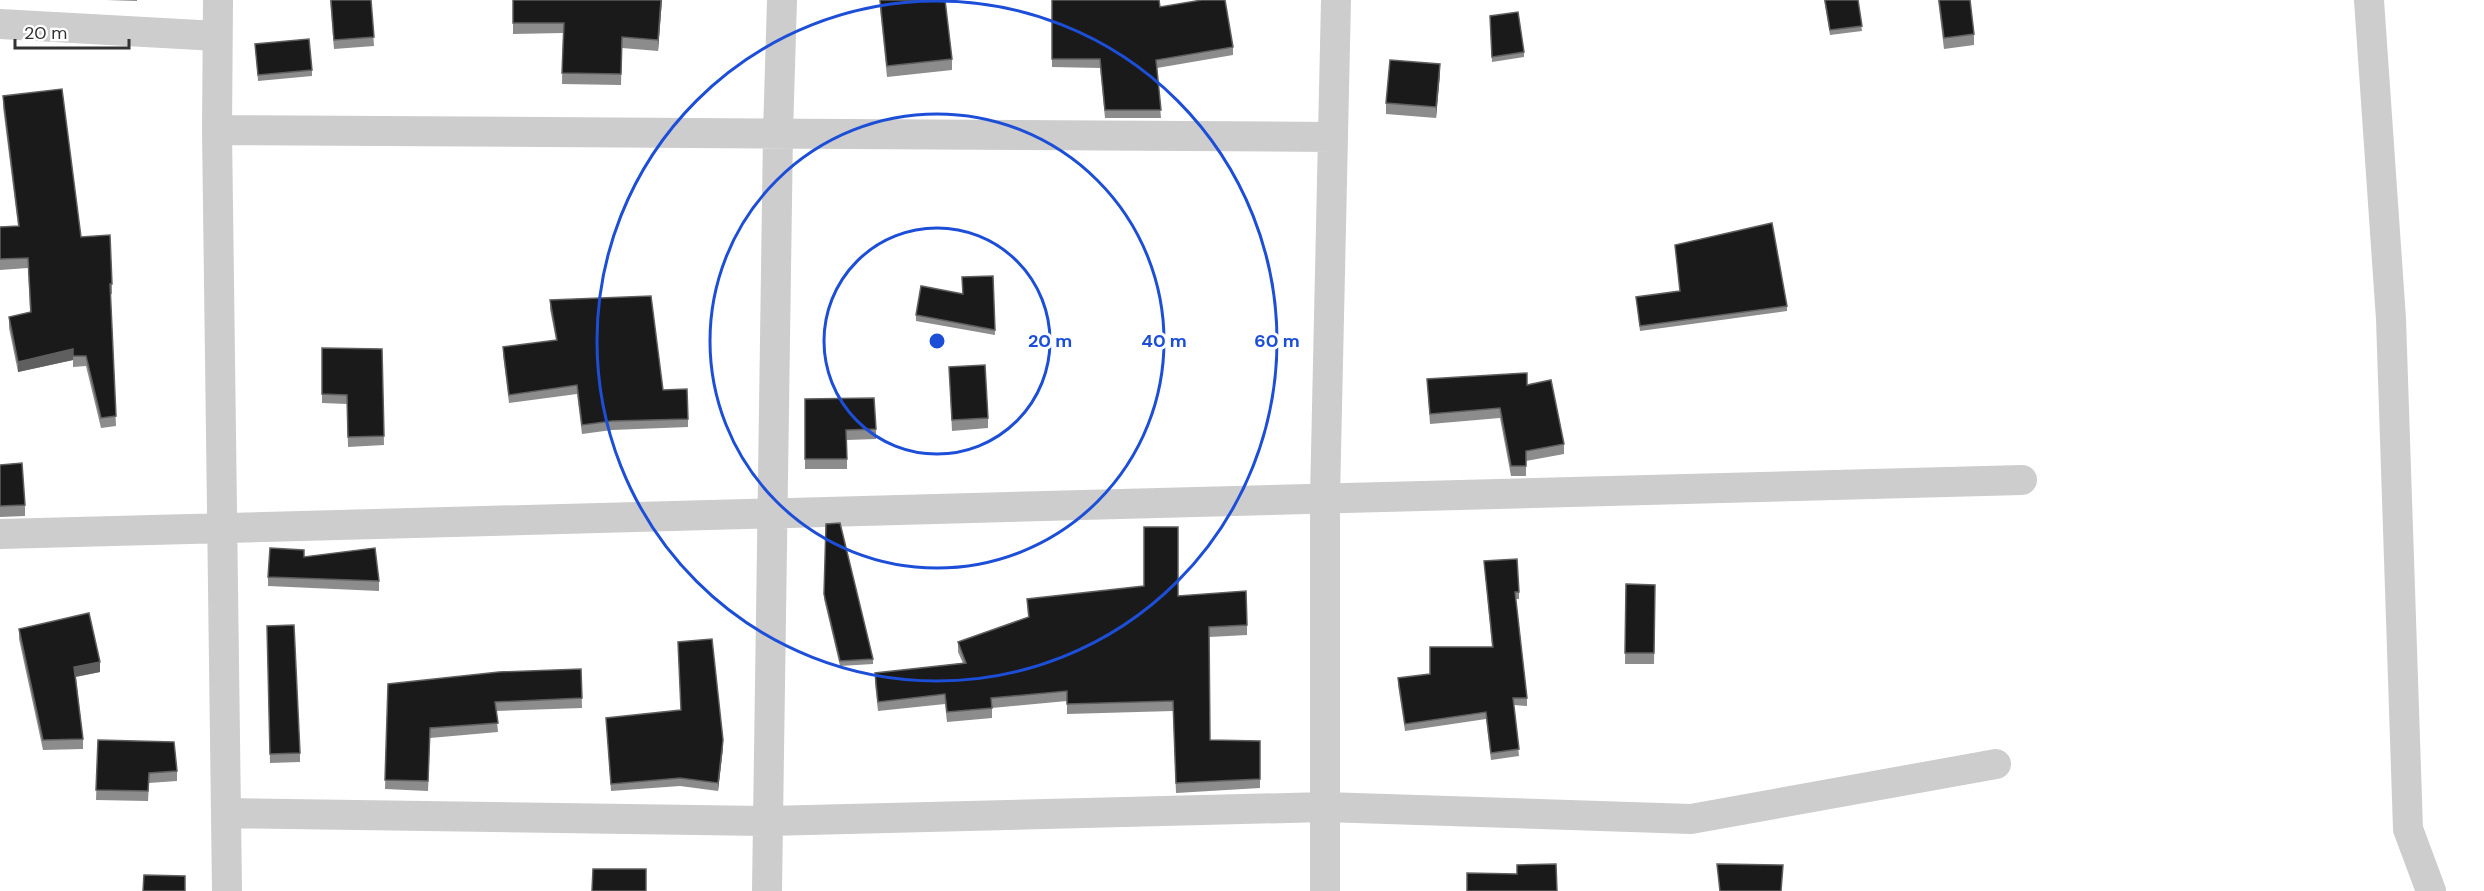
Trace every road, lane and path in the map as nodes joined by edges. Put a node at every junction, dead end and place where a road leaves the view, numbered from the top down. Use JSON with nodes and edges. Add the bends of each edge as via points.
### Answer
{"nodes":[{"id":1,"x":218,"y":0,"type":"edge"},
{"id":2,"x":782,"y":0,"type":"edge"},
{"id":3,"x":1336,"y":0,"type":"edge"},
{"id":4,"x":2369,"y":0,"type":"edge"},
{"id":5,"x":0,"y":24,"type":"edge"},
{"id":6,"x":217,"y":36,"type":"junction"},
{"id":7,"x":217,"y":130,"type":"junction"},
{"id":8,"x":778,"y":133,"type":"junction"},
{"id":9,"x":1334,"y":137,"type":"junction"},
{"id":10,"x":2022,"y":480,"type":"dead end"},
{"id":11,"x":1325,"y":498,"type":"junction"},
{"id":12,"x":772,"y":513,"type":"junction"},
{"id":13,"x":222,"y":528,"type":"junction"},
{"id":14,"x":0,"y":534,"type":"edge"},
{"id":15,"x":1996,"y":764,"type":"dead end"},
{"id":16,"x":1325,"y":807,"type":"junction"},
{"id":17,"x":226,"y":813,"type":"junction"},
{"id":18,"x":768,"y":821,"type":"junction"},
{"id":19,"x":227,"y":891,"type":"edge"},
{"id":20,"x":767,"y":891,"type":"edge"},
{"id":21,"x":1325,"y":891,"type":"edge"},
{"id":22,"x":2431,"y":891,"type":"edge"}],
"edges":[{"from":1,"to":6,"type":"street"},
{"from":2,"to":8,"type":"street"},
{"from":3,"to":9,"type":"street"},
{"from":4,"to":22,"type":"street","via":[[2391,319],[2408,829]]},
{"from":5,"to":6,"type":"street"},
{"from":6,"to":7,"type":"street"},
{"from":7,"to":8,"type":"street"},
{"from":7,"to":13,"type":"street"},
{"from":8,"to":9,"type":"street"},
{"from":8,"to":12,"type":"street"},
{"from":9,"to":11,"type":"street"},
{"from":10,"to":11,"type":"street"},
{"from":11,"to":12,"type":"street"},
{"from":11,"to":16,"type":"street"},
{"from":12,"to":13,"type":"street"},
{"from":12,"to":18,"type":"street"},
{"from":13,"to":14,"type":"street"},
{"from":13,"to":17,"type":"street"},
{"from":15,"to":16,"type":"street","via":[[1691,819]]},
{"from":16,"to":18,"type":"street"},
{"from":16,"to":21,"type":"street"},
{"from":17,"to":18,"type":"street"},
{"from":17,"to":19,"type":"street"},
{"from":18,"to":20,"type":"street"}]}
